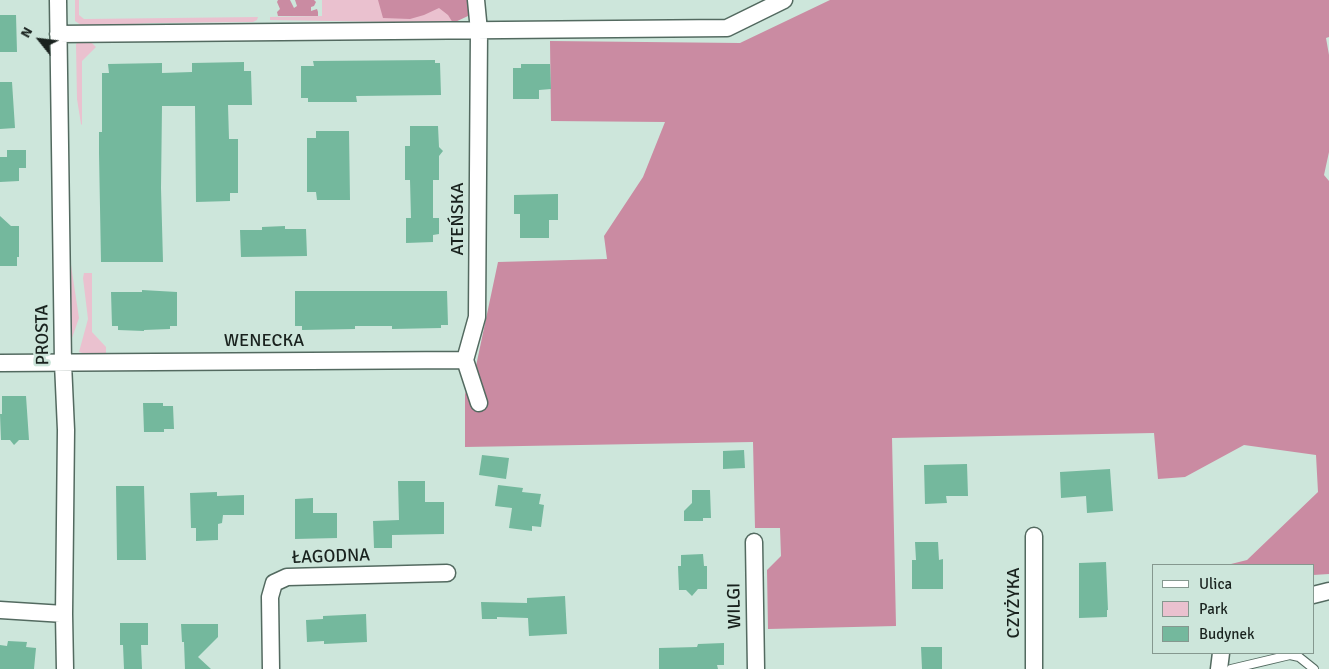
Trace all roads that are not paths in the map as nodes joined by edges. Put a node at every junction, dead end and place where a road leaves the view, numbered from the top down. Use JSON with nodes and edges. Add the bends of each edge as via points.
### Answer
{"nodes":[{"id":1,"x":58,"y":0,"type":"edge"},
{"id":2,"x":476,"y":0,"type":"edge"},
{"id":3,"x":784,"y":0,"type":"edge"},
{"id":4,"x":479,"y":31,"type":"junction"},
{"id":5,"x":58,"y":34,"type":"junction"},
{"id":6,"x":465,"y":360,"type":"junction"},
{"id":7,"x":0,"y":363,"type":"edge"},
{"id":8,"x":63,"y":363,"type":"junction"},
{"id":9,"x":479,"y":403,"type":"dead end"},
{"id":10,"x":1034,"y":536,"type":"dead end"},
{"id":11,"x":754,"y":542,"type":"dead end"},
{"id":12,"x":447,"y":573,"type":"dead end"},
{"id":13,"x":1329,"y":591,"type":"edge"},
{"id":14,"x":1314,"y":595,"type":"edge"},
{"id":15,"x":0,"y":610,"type":"edge"},
{"id":16,"x":64,"y":614,"type":"junction"},
{"id":17,"x":1221,"y":654,"type":"edge"},
{"id":18,"x":65,"y":669,"type":"edge"},
{"id":19,"x":271,"y":669,"type":"edge"},
{"id":20,"x":756,"y":669,"type":"edge"},
{"id":21,"x":1034,"y":669,"type":"edge"},
{"id":22,"x":1219,"y":669,"type":"edge"},
{"id":23,"x":1230,"y":669,"type":"edge"},
{"id":24,"x":1314,"y":669,"type":"edge"}],
"edges":[{"from":1,"to":5,"type":"street","name":"PROSTA"},
{"from":2,"to":4,"type":"street","name":"ATEŃSKA"},
{"from":3,"to":4,"type":"street","via":[[727,28]]},
{"from":4,"to":5,"type":"street"},
{"from":4,"to":6,"type":"street","name":"ATEŃSKA","via":[[477,317]]},
{"from":5,"to":8,"type":"street","name":"PROSTA"},
{"from":6,"to":8,"type":"street","name":"WENECKA"},
{"from":6,"to":9,"type":"street"},
{"from":7,"to":8,"type":"street","name":"WENECKA"},
{"from":8,"to":16,"type":"street","name":"PROSTA","via":[[66,430]]},
{"from":10,"to":21,"type":"street","name":"CZYŻYKA"},
{"from":11,"to":20,"type":"street","name":"WILGI"},
{"from":12,"to":19,"type":"street","name":"ŁAGODNA","via":[[287,577],[274,583],[270,597]]},
{"from":13,"to":14,"type":"street"},
{"from":15,"to":16,"type":"street"},
{"from":16,"to":18,"type":"street","name":"PROSTA"},
{"from":17,"to":22,"type":"street"},
{"from":23,"to":24,"type":"lane","via":[[1290,655],[1299,657]]}]}
